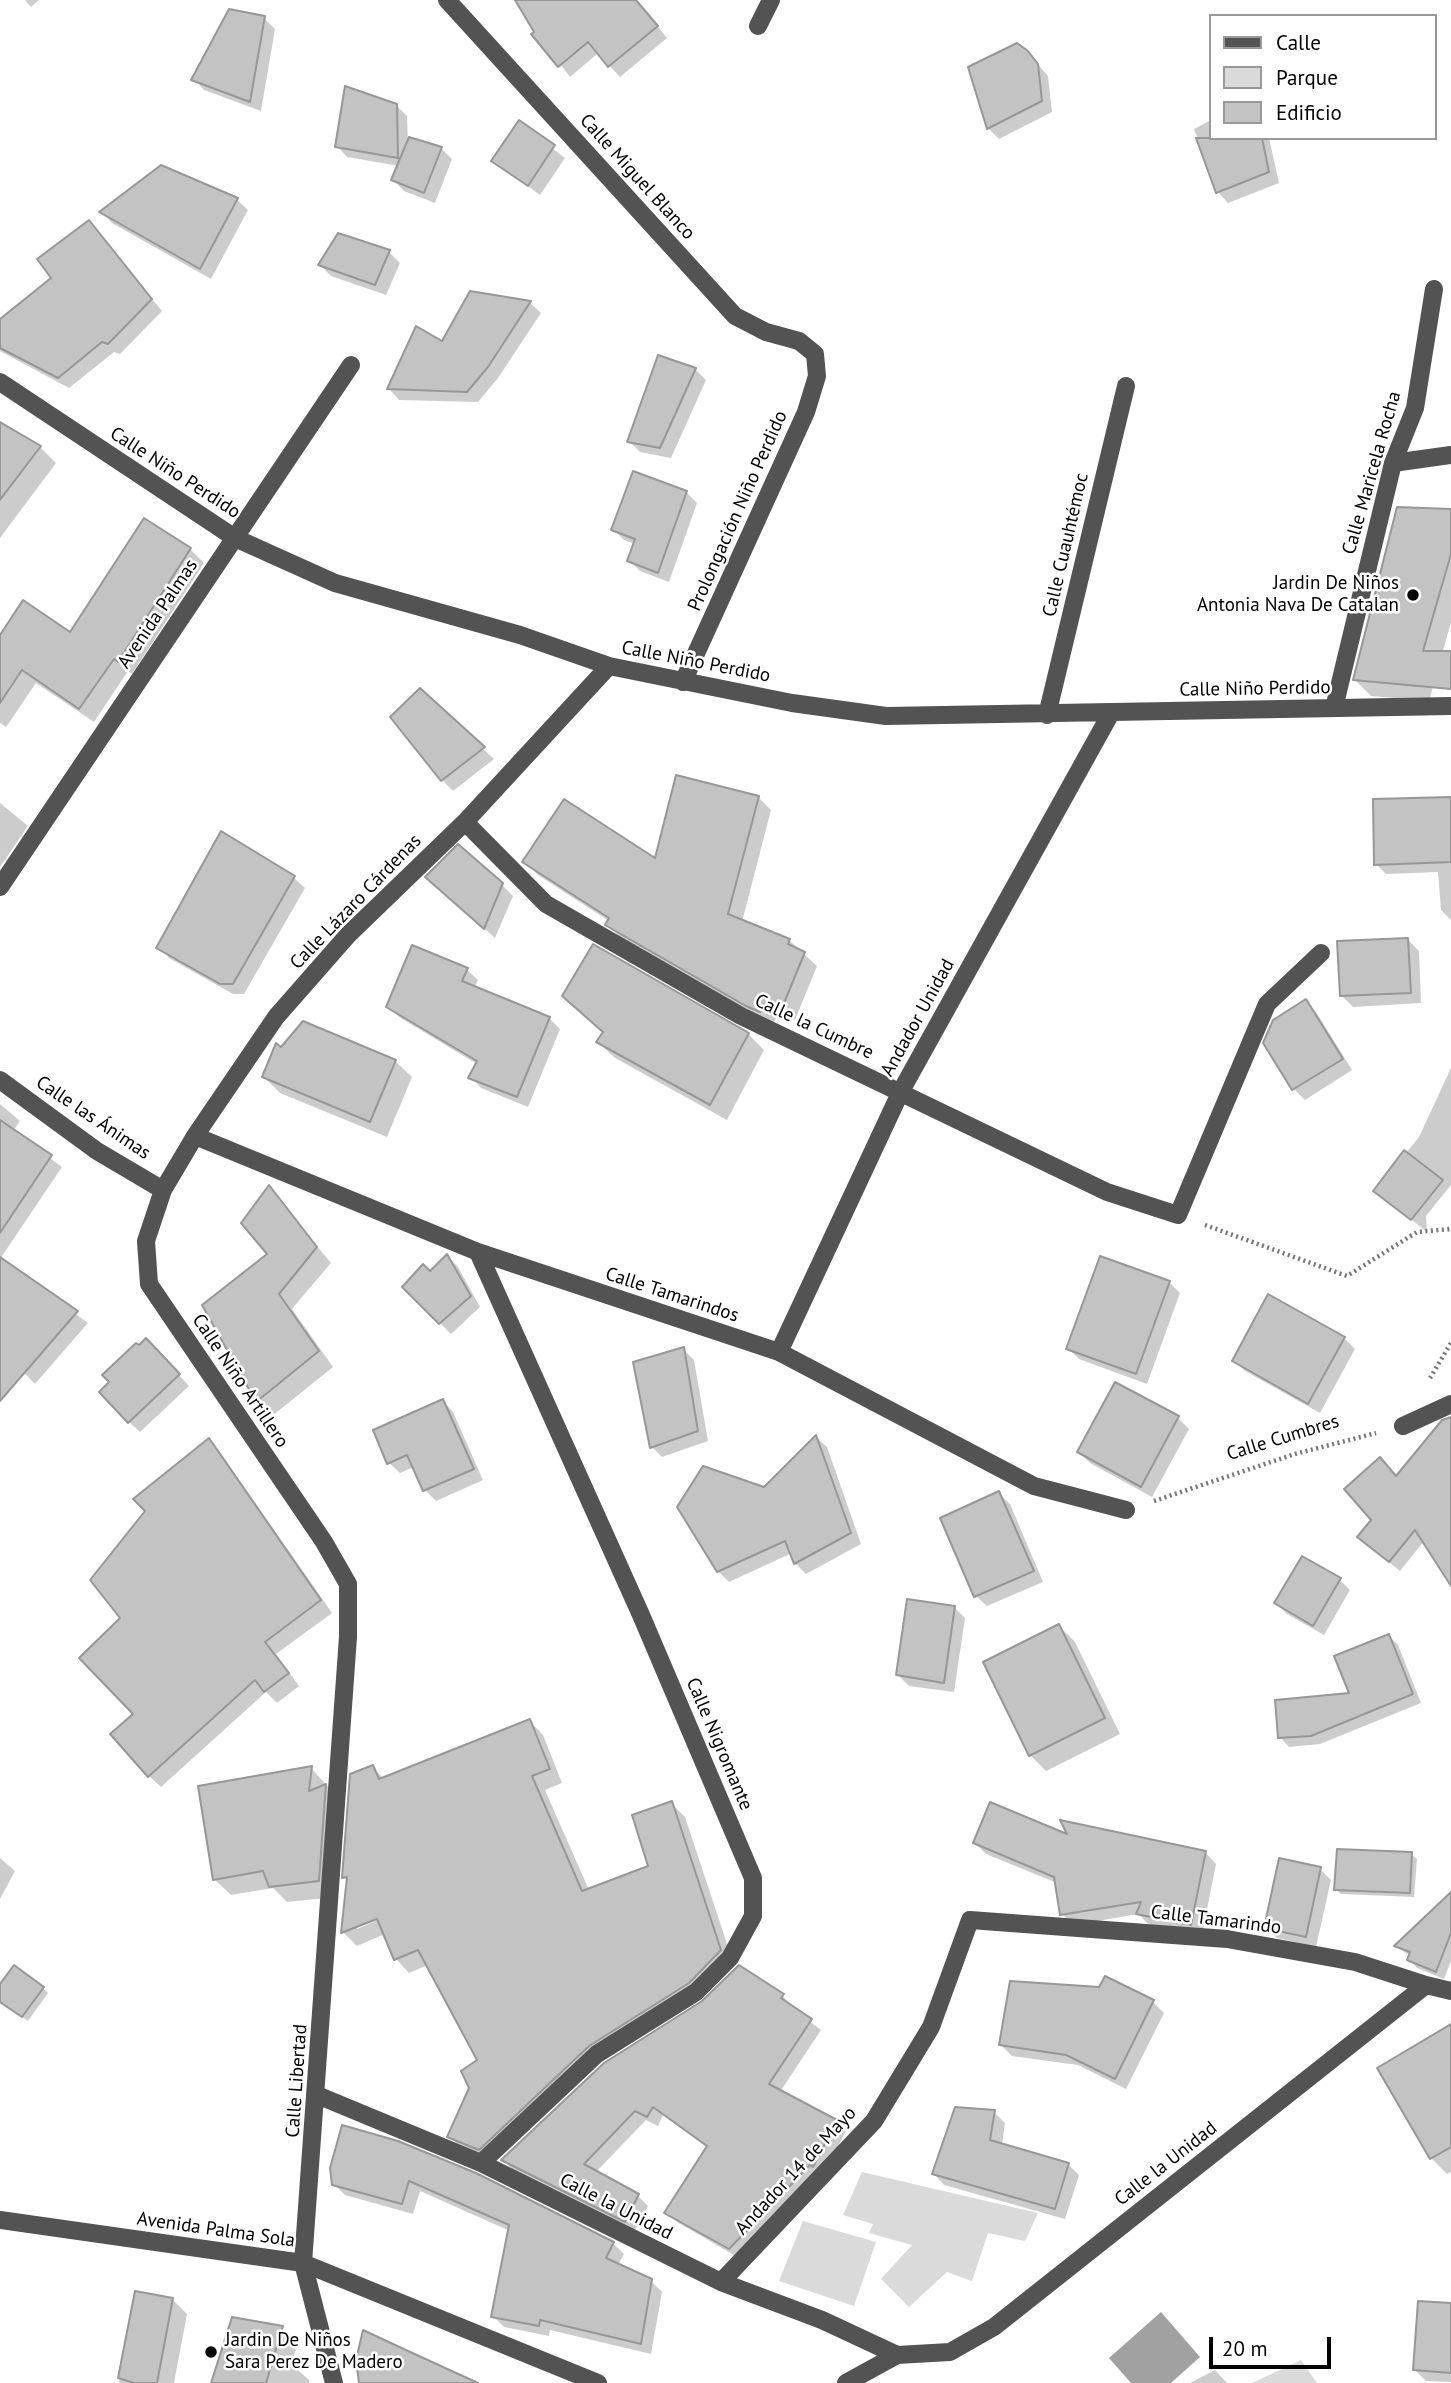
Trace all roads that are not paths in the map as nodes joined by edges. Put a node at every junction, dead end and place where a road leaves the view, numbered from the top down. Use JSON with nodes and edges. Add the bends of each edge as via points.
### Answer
{"nodes":[{"id":1,"x":447,"y":0,"type":"edge"},
{"id":2,"x":771,"y":0,"type":"edge"},
{"id":3,"x":758,"y":26,"type":"dead end"},
{"id":4,"x":1434,"y":289,"type":"dead end"},
{"id":5,"x":815,"y":354,"type":"joint"},
{"id":6,"x":351,"y":365,"type":"dead end"},
{"id":7,"x":0,"y":382,"type":"edge"},
{"id":8,"x":1126,"y":386,"type":"dead end"},
{"id":9,"x":1451,"y":455,"type":"edge"},
{"id":10,"x":1393,"y":463,"type":"junction"},
{"id":11,"x":235,"y":538,"type":"junction"},
{"id":12,"x":609,"y":666,"type":"junction"},
{"id":13,"x":683,"y":682,"type":"junction"},
{"id":14,"x":1451,"y":706,"type":"edge"},
{"id":15,"x":1334,"y":708,"type":"junction"},
{"id":16,"x":1111,"y":713,"type":"junction"},
{"id":17,"x":1047,"y":715,"type":"junction"},
{"id":18,"x":465,"y":822,"type":"junction"},
{"id":19,"x":0,"y":887,"type":"edge"},
{"id":20,"x":1321,"y":953,"type":"dead end"},
{"id":21,"x":0,"y":1080,"type":"edge"},
{"id":22,"x":901,"y":1091,"type":"junction"},
{"id":23,"x":195,"y":1136,"type":"junction"},
{"id":24,"x":163,"y":1190,"type":"junction"},
{"id":25,"x":478,"y":1252,"type":"junction"},
{"id":26,"x":779,"y":1352,"type":"junction"},
{"id":27,"x":1451,"y":1404,"type":"edge"},
{"id":28,"x":1403,"y":1426,"type":"road end"},
{"id":29,"x":1126,"y":1510,"type":"road end"},
{"id":30,"x":348,"y":1584,"type":"joint"},
{"id":31,"x":998,"y":1921,"type":"joint"},
{"id":32,"x":1426,"y":1985,"type":"junction"},
{"id":33,"x":1451,"y":1991,"type":"edge"},
{"id":34,"x":317,"y":2095,"type":"junction"},
{"id":35,"x":481,"y":2163,"type":"junction"},
{"id":36,"x":0,"y":2220,"type":"edge"},
{"id":37,"x":303,"y":2263,"type":"junction"},
{"id":38,"x":721,"y":2282,"type":"junction"},
{"id":39,"x":897,"y":2355,"type":"junction"},
{"id":40,"x":334,"y":2383,"type":"edge"},
{"id":41,"x":598,"y":2383,"type":"edge"},
{"id":42,"x":846,"y":2383,"type":"edge"}],
"edges":[{"from":1,"to":5,"type":"street","name":"Calle Miguel Blanco","via":[[735,316],[766,332],[799,341]]},
{"from":2,"to":3,"type":"street"},
{"from":4,"to":10,"type":"street","name":"Calle Maricela Rocha","via":[[1415,408]]},
{"from":5,"to":13,"type":"street","name":"Prolongación Niño Perdido","via":[[817,376],[806,412]]},
{"from":6,"to":11,"type":"street","name":"Avenida Palmas"},
{"from":7,"to":11,"type":"street","name":"Calle Niño Perdido"},
{"from":8,"to":17,"type":"street","name":"Calle Cuauhtémoc"},
{"from":9,"to":10,"type":"street"},
{"from":10,"to":15,"type":"street","name":"Calle Maricela Rocha"},
{"from":11,"to":12,"type":"street","name":"Calle Niño Perdido","via":[[335,583],[520,635]]},
{"from":11,"to":19,"type":"street","name":"Avenida Palmas"},
{"from":12,"to":13,"type":"street","name":"Calle Niño Perdido"},
{"from":12,"to":18,"type":"street","name":"Calle Lázaro Cárdenas"},
{"from":13,"to":17,"type":"street","name":"Calle Niño Perdido","via":[[886,716]]},
{"from":14,"to":15,"type":"street","name":"Calle Niño Perdido"},
{"from":15,"to":16,"type":"street","name":"Calle Niño Perdido"},
{"from":16,"to":17,"type":"street","name":"Calle Niño Perdido"},
{"from":16,"to":22,"type":"street","name":"Andador Unidad"},
{"from":18,"to":22,"type":"street","name":"Calle la Cumbre","via":[[547,904],[741,1016]]},
{"from":18,"to":23,"type":"street","name":"Calle Lázaro Cárdenas","via":[[348,935],[276,1017]]},
{"from":20,"to":22,"type":"street","name":"Calle la Cumbre","via":[[1267,1004],[1178,1215],[1107,1192]]},
{"from":21,"to":24,"type":"street","name":"Calle las Ánimas","via":[[97,1151]]},
{"from":22,"to":26,"type":"street","name":"Andador Unidad"},
{"from":23,"to":24,"type":"street","name":"Calle Lázaro Cárdenas"},
{"from":23,"to":25,"type":"street","name":"Calle Tamarindos"},
{"from":24,"to":30,"type":"street","name":"Calle Niño Artillero","via":[[146,1241],[149,1284]]},
{"from":25,"to":26,"type":"street","name":"Calle Tamarindos"},
{"from":25,"to":35,"type":"street","name":"Calle Nigromante","via":[[753,1878],[753,1916],[730,1958],[696,1992],[597,2054]]},
{"from":26,"to":29,"type":"street","name":"Calle Tamarindos","via":[[1034,1486]]},
{"from":27,"to":28,"type":"street"},
{"from":30,"to":34,"type":"street","name":"Calle Libertad"},
{"from":31,"to":32,"type":"street","name":"Calle Tamarindo","via":[[1227,1939],[1355,1962]]},
{"from":31,"to":38,"type":"street","name":"Andador 14 de Mayo","via":[[970,1920],[931,2027],[874,2121]]},
{"from":32,"to":33,"type":"street"},
{"from":32,"to":39,"type":"street","name":"Calle la Unidad","via":[[994,2327],[950,2352]]},
{"from":34,"to":35,"type":"street","name":"Calle la Unidad"},
{"from":34,"to":37,"type":"street","name":"Calle Libertad"},
{"from":35,"to":38,"type":"street","name":"Calle la Unidad"},
{"from":36,"to":37,"type":"street","name":"Avenida Palma Sola"},
{"from":37,"to":40,"type":"street","name":"Avenida Palma Sola"},
{"from":37,"to":41,"type":"street"},
{"from":38,"to":39,"type":"street","name":"Calle la Unidad","via":[[822,2320]]},
{"from":39,"to":42,"type":"street","name":"Calle la Unidad"}]}
